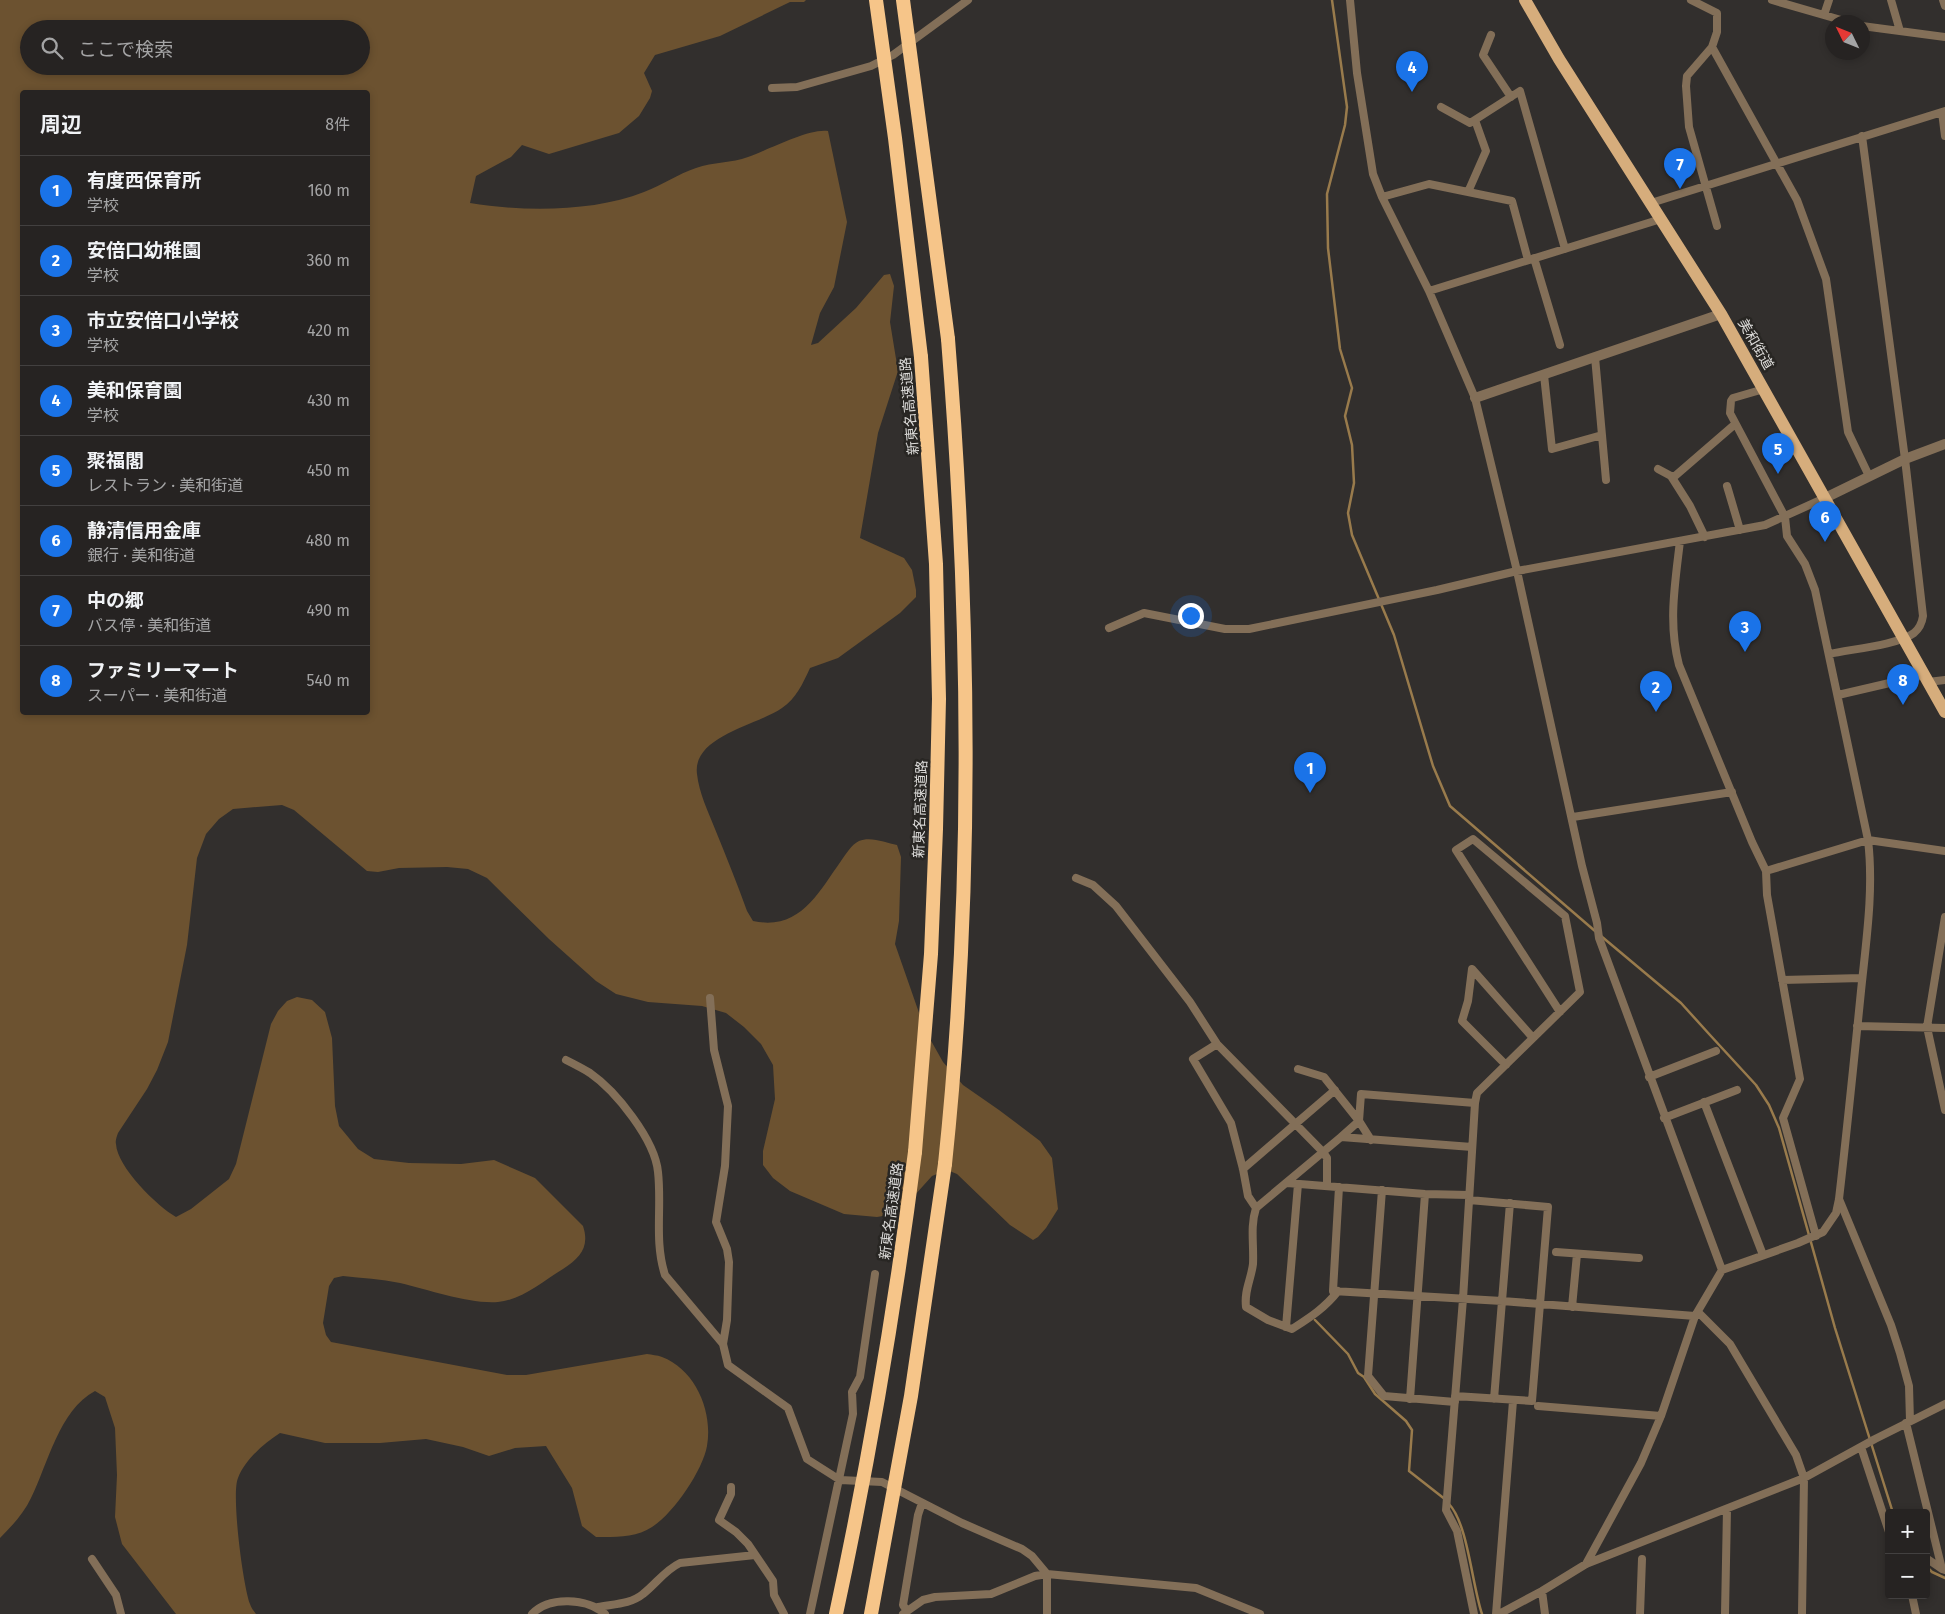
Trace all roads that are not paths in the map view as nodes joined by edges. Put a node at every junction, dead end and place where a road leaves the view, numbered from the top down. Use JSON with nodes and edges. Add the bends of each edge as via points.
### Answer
{"nodes":[{"id":1,"x":876,"y":0,"type":"edge"},
{"id":2,"x":903,"y":0,"type":"edge"},
{"id":3,"x":968,"y":0,"type":"edge"},
{"id":4,"x":1350,"y":0,"type":"edge"},
{"id":5,"x":1525,"y":0,"type":"edge"},
{"id":6,"x":1691,"y":0,"type":"edge"},
{"id":7,"x":1772,"y":0,"type":"edge"},
{"id":8,"x":1829,"y":0,"type":"edge"},
{"id":9,"x":1891,"y":0,"type":"edge"},
{"id":10,"x":1943,"y":0,"type":"edge"},
{"id":11,"x":1786,"y":2,"type":"edge"},
{"id":12,"x":1945,"y":6,"type":"edge"},
{"id":13,"x":1824,"y":16,"type":"joint"},
{"id":14,"x":1870,"y":27,"type":"edge"},
{"id":15,"x":1900,"y":31,"type":"junction"},
{"id":16,"x":1491,"y":35,"type":"dead end"},
{"id":17,"x":1945,"y":37,"type":"edge"},
{"id":18,"x":1712,"y":47,"type":"junction"},
{"id":19,"x":772,"y":88,"type":"dead end"},
{"id":20,"x":1511,"y":97,"type":"junction"},
{"id":21,"x":1441,"y":107,"type":"dead end"},
{"id":22,"x":1944,"y":111,"type":"edge"},
{"id":23,"x":1475,"y":120,"type":"junction"},
{"id":24,"x":1862,"y":136,"type":"junction"},
{"id":25,"x":1945,"y":136,"type":"edge"},
{"id":26,"x":1777,"y":163,"type":"junction"},
{"id":27,"x":1706,"y":186,"type":"junction"},
{"id":28,"x":1468,"y":192,"type":"junction"},
{"id":29,"x":1382,"y":197,"type":"junction"},
{"id":30,"x":1651,"y":203,"type":"junction"},
{"id":31,"x":1661,"y":219,"type":"junction"},
{"id":32,"x":1717,"y":226,"type":"dead end"},
{"id":33,"x":1565,"y":249,"type":"junction"},
{"id":34,"x":1531,"y":259,"type":"junction"},
{"id":35,"x":1429,"y":291,"type":"junction"},
{"id":36,"x":1721,"y":314,"type":"junction"},
{"id":37,"x":1560,"y":345,"type":"dead end"},
{"id":38,"x":1596,"y":357,"type":"junction"},
{"id":39,"x":1544,"y":375,"type":"junction"},
{"id":40,"x":1764,"y":389,"type":"junction"},
{"id":41,"x":1475,"y":398,"type":"junction"},
{"id":42,"x":1734,"y":425,"type":"junction"},
{"id":43,"x":1602,"y":435,"type":"junction"},
{"id":44,"x":1945,"y":444,"type":"edge"},
{"id":45,"x":1905,"y":458,"type":"junction"},
{"id":46,"x":1658,"y":469,"type":"dead end"},
{"id":47,"x":1671,"y":476,"type":"junction"},
{"id":48,"x":1868,"y":476,"type":"junction"},
{"id":49,"x":1606,"y":480,"type":"dead end"},
{"id":50,"x":1727,"y":486,"type":"dead end"},
{"id":51,"x":1826,"y":498,"type":"junction"},
{"id":52,"x":1785,"y":517,"type":"junction"},
{"id":53,"x":1740,"y":530,"type":"junction"},
{"id":54,"x":1705,"y":537,"type":"junction"},
{"id":55,"x":1680,"y":542,"type":"junction"},
{"id":56,"x":1517,"y":571,"type":"junction"},
{"id":57,"x":1109,"y":628,"type":"dead end"},
{"id":58,"x":1903,"y":639,"type":"junction"},
{"id":59,"x":1829,"y":654,"type":"junction"},
{"id":60,"x":1926,"y":678,"type":"junction"},
{"id":61,"x":1945,"y":680,"type":"edge"},
{"id":62,"x":1838,"y":696,"type":"junction"},
{"id":63,"x":1944,"y":709,"type":"edge"},
{"id":64,"x":1732,"y":792,"type":"junction"},
{"id":65,"x":1573,"y":817,"type":"junction"},
{"id":66,"x":1868,"y":840,"type":"junction"},
{"id":67,"x":1945,"y":852,"type":"edge"},
{"id":68,"x":1766,"y":871,"type":"junction"},
{"id":69,"x":1076,"y":878,"type":"dead end"},
{"id":70,"x":1945,"y":917,"type":"edge"},
{"id":71,"x":1862,"y":978,"type":"junction"},
{"id":72,"x":1782,"y":980,"type":"junction"},
{"id":73,"x":710,"y":998,"type":"dead end"},
{"id":74,"x":1560,"y":1012,"type":"junction"},
{"id":75,"x":1857,"y":1026,"type":"junction"},
{"id":76,"x":1927,"y":1027,"type":"junction"},
{"id":77,"x":1945,"y":1028,"type":"edge"},
{"id":78,"x":1533,"y":1038,"type":"junction"},
{"id":79,"x":1217,"y":1044,"type":"junction"},
{"id":80,"x":1716,"y":1052,"type":"dead end"},
{"id":81,"x":566,"y":1060,"type":"dead end"},
{"id":82,"x":1506,"y":1065,"type":"junction"},
{"id":83,"x":1298,"y":1069,"type":"dead end"},
{"id":84,"x":1649,"y":1077,"type":"junction"},
{"id":85,"x":1335,"y":1090,"type":"junction"},
{"id":86,"x":1737,"y":1090,"type":"dead end"},
{"id":87,"x":1704,"y":1102,"type":"junction"},
{"id":88,"x":1475,"y":1103,"type":"junction"},
{"id":89,"x":1945,"y":1110,"type":"edge"},
{"id":90,"x":1664,"y":1118,"type":"junction"},
{"id":91,"x":1359,"y":1121,"type":"junction"},
{"id":92,"x":1294,"y":1124,"type":"junction"},
{"id":93,"x":1341,"y":1137,"type":"junction"},
{"id":94,"x":1371,"y":1140,"type":"junction"},
{"id":95,"x":1472,"y":1148,"type":"junction"},
{"id":96,"x":1323,"y":1152,"type":"junction"},
{"id":97,"x":1243,"y":1169,"type":"junction"},
{"id":98,"x":1287,"y":1183,"type":"junction"},
{"id":99,"x":1298,"y":1184,"type":"junction"},
{"id":100,"x":1327,"y":1186,"type":"junction"},
{"id":101,"x":1339,"y":1187,"type":"junction"},
{"id":102,"x":1382,"y":1190,"type":"junction"},
{"id":103,"x":1424,"y":1194,"type":"junction"},
{"id":104,"x":1469,"y":1198,"type":"junction"},
{"id":105,"x":1840,"y":1199,"type":"junction"},
{"id":106,"x":1510,"y":1204,"type":"junction"},
{"id":107,"x":1256,"y":1208,"type":"junction"},
{"id":108,"x":1816,"y":1236,"type":"junction"},
{"id":109,"x":1556,"y":1252,"type":"dead end"},
{"id":110,"x":1577,"y":1254,"type":"junction"},
{"id":111,"x":1764,"y":1255,"type":"junction"},
{"id":112,"x":1639,"y":1258,"type":"dead end"},
{"id":113,"x":1722,"y":1270,"type":"junction"},
{"id":114,"x":875,"y":1274,"type":"dead end"},
{"id":115,"x":1338,"y":1291,"type":"junction"},
{"id":116,"x":1376,"y":1292,"type":"junction"},
{"id":117,"x":1418,"y":1296,"type":"junction"},
{"id":118,"x":1463,"y":1299,"type":"junction"},
{"id":119,"x":1502,"y":1301,"type":"junction"},
{"id":120,"x":1541,"y":1305,"type":"junction"},
{"id":121,"x":1572,"y":1307,"type":"junction"},
{"id":122,"x":1696,"y":1314,"type":"junction"},
{"id":123,"x":1286,"y":1327,"type":"junction"},
{"id":124,"x":723,"y":1344,"type":"junction"},
{"id":125,"x":1410,"y":1399,"type":"junction"},
{"id":126,"x":1455,"y":1399,"type":"junction"},
{"id":127,"x":1494,"y":1399,"type":"junction"},
{"id":128,"x":1513,"y":1400,"type":"junction"},
{"id":129,"x":1945,"y":1404,"type":"edge"},
{"id":130,"x":1538,"y":1406,"type":"dead end"},
{"id":131,"x":1661,"y":1416,"type":"junction"},
{"id":132,"x":1908,"y":1422,"type":"junction"},
{"id":133,"x":1863,"y":1446,"type":"junction"},
{"id":134,"x":1804,"y":1478,"type":"junction"},
{"id":135,"x":840,"y":1480,"type":"junction"},
{"id":136,"x":731,"y":1487,"type":"dead end"},
{"id":137,"x":922,"y":1503,"type":"junction"},
{"id":138,"x":1727,"y":1509,"type":"junction"},
{"id":139,"x":1885,"y":1519,"type":"edge"},
{"id":140,"x":755,"y":1555,"type":"junction"},
{"id":141,"x":92,"y":1559,"type":"dead end"},
{"id":142,"x":1642,"y":1559,"type":"dead end"},
{"id":143,"x":1930,"y":1560,"type":"edge"},
{"id":144,"x":1586,"y":1564,"type":"junction"},
{"id":145,"x":1944,"y":1569,"type":"edge"},
{"id":146,"x":1048,"y":1574,"type":"junction"},
{"id":147,"x":1542,"y":1591,"type":"junction"},
{"id":148,"x":1913,"y":1599,"type":"edge"},
{"id":149,"x":598,"y":1607,"type":"junction"},
{"id":150,"x":905,"y":1612,"type":"edge"},
{"id":151,"x":121,"y":1614,"type":"edge"},
{"id":152,"x":532,"y":1614,"type":"edge"},
{"id":153,"x":605,"y":1614,"type":"edge"},
{"id":154,"x":784,"y":1614,"type":"edge"},
{"id":155,"x":810,"y":1614,"type":"edge"},
{"id":156,"x":836,"y":1614,"type":"edge"},
{"id":157,"x":871,"y":1614,"type":"edge"},
{"id":158,"x":1047,"y":1614,"type":"edge"},
{"id":159,"x":1260,"y":1614,"type":"edge"},
{"id":160,"x":1474,"y":1614,"type":"edge"},
{"id":161,"x":1497,"y":1614,"type":"edge"},
{"id":162,"x":1545,"y":1614,"type":"edge"},
{"id":163,"x":1640,"y":1614,"type":"edge"},
{"id":164,"x":1725,"y":1614,"type":"edge"},
{"id":165,"x":1802,"y":1614,"type":"edge"},
{"id":166,"x":1916,"y":1614,"type":"edge"}],
"edges":[{"from":1,"to":156,"type":"highway","name":"新東名高速道路","bridge":true,"via":[[921,357],[936,564],[939,699],[936,829],[931,954],[915,1152],[881,1389]]},
{"from":2,"to":157,"type":"highway","bridge":true,"via":[[948,339],[957,455],[967,714],[966,834],[952,1096],[945,1164],[911,1396]]},
{"from":3,"to":19,"type":"street","via":[[893,56],[871,66],[796,87]]},
{"from":4,"to":29,"type":"street","via":[[1357,73],[1374,174]]},
{"from":5,"to":30,"type":"main road","name":"美和街道"},
{"from":6,"to":18,"type":"street","via":[[1716,13],[1717,32]]},
{"from":7,"to":11,"type":"street"},
{"from":8,"to":13,"type":"street"},
{"from":9,"to":15,"type":"street"},
{"from":10,"to":12,"type":"street"},
{"from":11,"to":13,"type":"street"},
{"from":14,"to":15,"type":"street"},
{"from":15,"to":17,"type":"street"},
{"from":16,"to":20,"type":"street","via":[[1483,55]]},
{"from":18,"to":26,"type":"street"},
{"from":18,"to":27,"type":"street","via":[[1687,76],[1686,86],[1689,127]]},
{"from":20,"to":23,"type":"street"},
{"from":20,"to":33,"type":"street","via":[[1520,91]]},
{"from":21,"to":23,"type":"street","via":[[1470,123]]},
{"from":22,"to":24,"type":"street"},
{"from":22,"to":25,"type":"street"},
{"from":23,"to":28,"type":"street","via":[[1486,151]]},
{"from":24,"to":26,"type":"street"},
{"from":24,"to":45,"type":"street"},
{"from":26,"to":27,"type":"street"},
{"from":26,"to":48,"type":"street","via":[[1797,200],[1826,279],[1848,432]]},
{"from":27,"to":30,"type":"street"},
{"from":27,"to":32,"type":"street"},
{"from":28,"to":29,"type":"street","via":[[1430,184]]},
{"from":28,"to":34,"type":"street","via":[[1512,201]]},
{"from":29,"to":35,"type":"street"},
{"from":30,"to":31,"type":"main road","name":"美和街道"},
{"from":31,"to":33,"type":"street"},
{"from":31,"to":36,"type":"main road","name":"美和街道"},
{"from":33,"to":34,"type":"street"},
{"from":34,"to":35,"type":"street"},
{"from":34,"to":37,"type":"street"},
{"from":35,"to":41,"type":"street"},
{"from":36,"to":38,"type":"street"},
{"from":36,"to":40,"type":"main road","name":"美和街道"},
{"from":38,"to":39,"type":"street"},
{"from":38,"to":43,"type":"street"},
{"from":39,"to":41,"type":"street"},
{"from":39,"to":43,"type":"street","via":[[1552,449]]},
{"from":40,"to":42,"type":"street","via":[[1733,398],[1730,413]]},
{"from":40,"to":51,"type":"main road","name":"美和街道"},
{"from":41,"to":56,"type":"street"},
{"from":42,"to":47,"type":"street"},
{"from":42,"to":52,"type":"street"},
{"from":43,"to":49,"type":"street"},
{"from":44,"to":45,"type":"street"},
{"from":45,"to":48,"type":"street"},
{"from":45,"to":58,"type":"street","via":[[1923,616],[1918,628]]},
{"from":46,"to":47,"type":"street"},
{"from":47,"to":54,"type":"street"},
{"from":48,"to":51,"type":"street"},
{"from":50,"to":53,"type":"street"},
{"from":51,"to":52,"type":"street"},
{"from":51,"to":58,"type":"main road","name":"美和街道"},
{"from":52,"to":53,"type":"street"},
{"from":52,"to":59,"type":"street","via":[[1787,536],[1805,564],[1815,590]]},
{"from":53,"to":54,"type":"street"},
{"from":54,"to":55,"type":"street"},
{"from":55,"to":56,"type":"street"},
{"from":55,"to":64,"type":"street","via":[[1672,605],[1676,652]]},
{"from":56,"to":57,"type":"street","via":[[1249,628],[1225,629],[1144,613]]},
{"from":56,"to":65,"type":"street"},
{"from":58,"to":59,"type":"street"},
{"from":58,"to":60,"type":"main road","name":"美和街道"},
{"from":59,"to":62,"type":"street"},
{"from":60,"to":61,"type":"street"},
{"from":60,"to":62,"type":"street"},
{"from":60,"to":63,"type":"main road","name":"美和街道"},
{"from":62,"to":66,"type":"street"},
{"from":64,"to":65,"type":"street"},
{"from":64,"to":68,"type":"street"},
{"from":65,"to":84,"type":"street","via":[[1599,938]]},
{"from":66,"to":67,"type":"street"},
{"from":66,"to":68,"type":"street"},
{"from":66,"to":71,"type":"street","via":[[1871,862]]},
{"from":68,"to":72,"type":"street","via":[[1766,895]]},
{"from":69,"to":79,"type":"street","via":[[1093,885],[1116,906],[1190,1002]]},
{"from":70,"to":76,"type":"street"},
{"from":71,"to":72,"type":"street"},
{"from":71,"to":75,"type":"street"},
{"from":72,"to":108,"type":"street","via":[[1800,1079],[1783,1118]]},
{"from":73,"to":124,"type":"street","via":[[714,1050],[728,1106],[725,1166],[716,1222],[729,1262]]},
{"from":74,"to":74,"type":"street","via":[[1580,992],[1565,916],[1472,839],[1456,850]]},
{"from":74,"to":78,"type":"street"},
{"from":75,"to":76,"type":"street"},
{"from":75,"to":105,"type":"street"},
{"from":76,"to":77,"type":"street"},
{"from":76,"to":89,"type":"street"},
{"from":78,"to":82,"type":"street"},
{"from":78,"to":82,"type":"street","via":[[1472,969],[1462,1021]]},
{"from":79,"to":92,"type":"street"},
{"from":79,"to":97,"type":"street","via":[[1193,1059],[1231,1123]]},
{"from":80,"to":84,"type":"street"},
{"from":81,"to":124,"type":"street","via":[[611,1092],[638,1126],[655,1156],[658,1244],[665,1275]]},
{"from":82,"to":88,"type":"street","via":[[1477,1093]]},
{"from":83,"to":85,"type":"street","via":[[1324,1077]]},
{"from":84,"to":90,"type":"street"},
{"from":85,"to":91,"type":"street"},
{"from":85,"to":92,"type":"street"},
{"from":86,"to":87,"type":"street"},
{"from":87,"to":90,"type":"street"},
{"from":87,"to":111,"type":"street"},
{"from":88,"to":91,"type":"street","via":[[1361,1094]]},
{"from":88,"to":95,"type":"street"},
{"from":90,"to":113,"type":"street"},
{"from":91,"to":93,"type":"street"},
{"from":91,"to":94,"type":"street"},
{"from":92,"to":96,"type":"street"},
{"from":92,"to":97,"type":"street"},
{"from":93,"to":94,"type":"street"},
{"from":93,"to":96,"type":"street"},
{"from":94,"to":95,"type":"street"},
{"from":95,"to":104,"type":"street"},
{"from":96,"to":98,"type":"street"},
{"from":96,"to":100,"type":"street"},
{"from":97,"to":107,"type":"street","via":[[1248,1196]]},
{"from":98,"to":99,"type":"street"},
{"from":98,"to":107,"type":"street"},
{"from":99,"to":100,"type":"street"},
{"from":99,"to":123,"type":"street"},
{"from":100,"to":101,"type":"street"},
{"from":101,"to":102,"type":"street"},
{"from":101,"to":115,"type":"street","via":[[1333,1291]]},
{"from":102,"to":103,"type":"street"},
{"from":102,"to":116,"type":"street"},
{"from":103,"to":104,"type":"street"},
{"from":103,"to":117,"type":"street"},
{"from":104,"to":106,"type":"street"},
{"from":104,"to":118,"type":"street"},
{"from":105,"to":108,"type":"street","via":[[1830,1225]]},
{"from":105,"to":132,"type":"street","via":[[1894,1334],[1909,1386]]},
{"from":106,"to":119,"type":"street"},
{"from":106,"to":120,"type":"street","via":[[1548,1207]]},
{"from":107,"to":123,"type":"street","via":[[1252,1222],[1253,1265],[1245,1296],[1246,1307]]},
{"from":108,"to":111,"type":"street"},
{"from":109,"to":110,"type":"street"},
{"from":110,"to":112,"type":"street"},
{"from":110,"to":121,"type":"street"},
{"from":111,"to":113,"type":"street"},
{"from":113,"to":122,"type":"street"},
{"from":114,"to":135,"type":"street","via":[[860,1377],[852,1392],[853,1414]]},
{"from":115,"to":116,"type":"street"},
{"from":115,"to":123,"type":"street","via":[[1312,1316],[1292,1329]]},
{"from":116,"to":117,"type":"street"},
{"from":116,"to":125,"type":"street","via":[[1368,1376],[1384,1396]]},
{"from":117,"to":118,"type":"street"},
{"from":117,"to":125,"type":"street"},
{"from":118,"to":119,"type":"street"},
{"from":118,"to":126,"type":"street"},
{"from":119,"to":120,"type":"street"},
{"from":119,"to":127,"type":"street"},
{"from":120,"to":121,"type":"street"},
{"from":120,"to":128,"type":"street","via":[[1532,1402]]},
{"from":121,"to":122,"type":"street"},
{"from":122,"to":131,"type":"street"},
{"from":122,"to":134,"type":"street","via":[[1730,1344],[1796,1455]]},
{"from":124,"to":135,"type":"street","via":[[728,1364],[788,1408],[807,1459]]},
{"from":125,"to":126,"type":"street"},
{"from":126,"to":127,"type":"street"},
{"from":126,"to":160,"type":"street","via":[[1446,1510],[1457,1531]]},
{"from":127,"to":128,"type":"street"},
{"from":128,"to":161,"type":"street"},
{"from":129,"to":132,"type":"street"},
{"from":130,"to":131,"type":"street"},
{"from":131,"to":144,"type":"street","via":[[1641,1463]]},
{"from":132,"to":133,"type":"street"},
{"from":132,"to":145,"type":"street"},
{"from":133,"to":134,"type":"street"},
{"from":133,"to":139,"type":"street"},
{"from":134,"to":138,"type":"street"},
{"from":134,"to":165,"type":"street"},
{"from":135,"to":137,"type":"street","via":[[882,1482]]},
{"from":135,"to":155,"type":"street"},
{"from":136,"to":140,"type":"street","via":[[719,1520],[736,1532]]},
{"from":137,"to":146,"type":"street","via":[[1022,1549]]},
{"from":137,"to":150,"type":"street","via":[[903,1605]]},
{"from":138,"to":144,"type":"street"},
{"from":138,"to":164,"type":"street"},
{"from":140,"to":149,"type":"street","via":[[680,1563],[670,1568],[642,1596],[623,1604]]},
{"from":140,"to":154,"type":"street","via":[[773,1581],[774,1596]]},
{"from":141,"to":151,"type":"street","via":[[116,1595]]},
{"from":142,"to":163,"type":"street"},
{"from":143,"to":145,"type":"street"},
{"from":144,"to":147,"type":"street"},
{"from":146,"to":150,"type":"street","via":[[991,1594],[923,1600]]},
{"from":146,"to":158,"type":"street"},
{"from":146,"to":159,"type":"street","via":[[1196,1588]]},
{"from":147,"to":161,"type":"street"},
{"from":147,"to":162,"type":"street"},
{"from":148,"to":166,"type":"street"},
{"from":149,"to":152,"type":"street","via":[[586,1603],[553,1602]]},
{"from":149,"to":153,"type":"street"}]}
